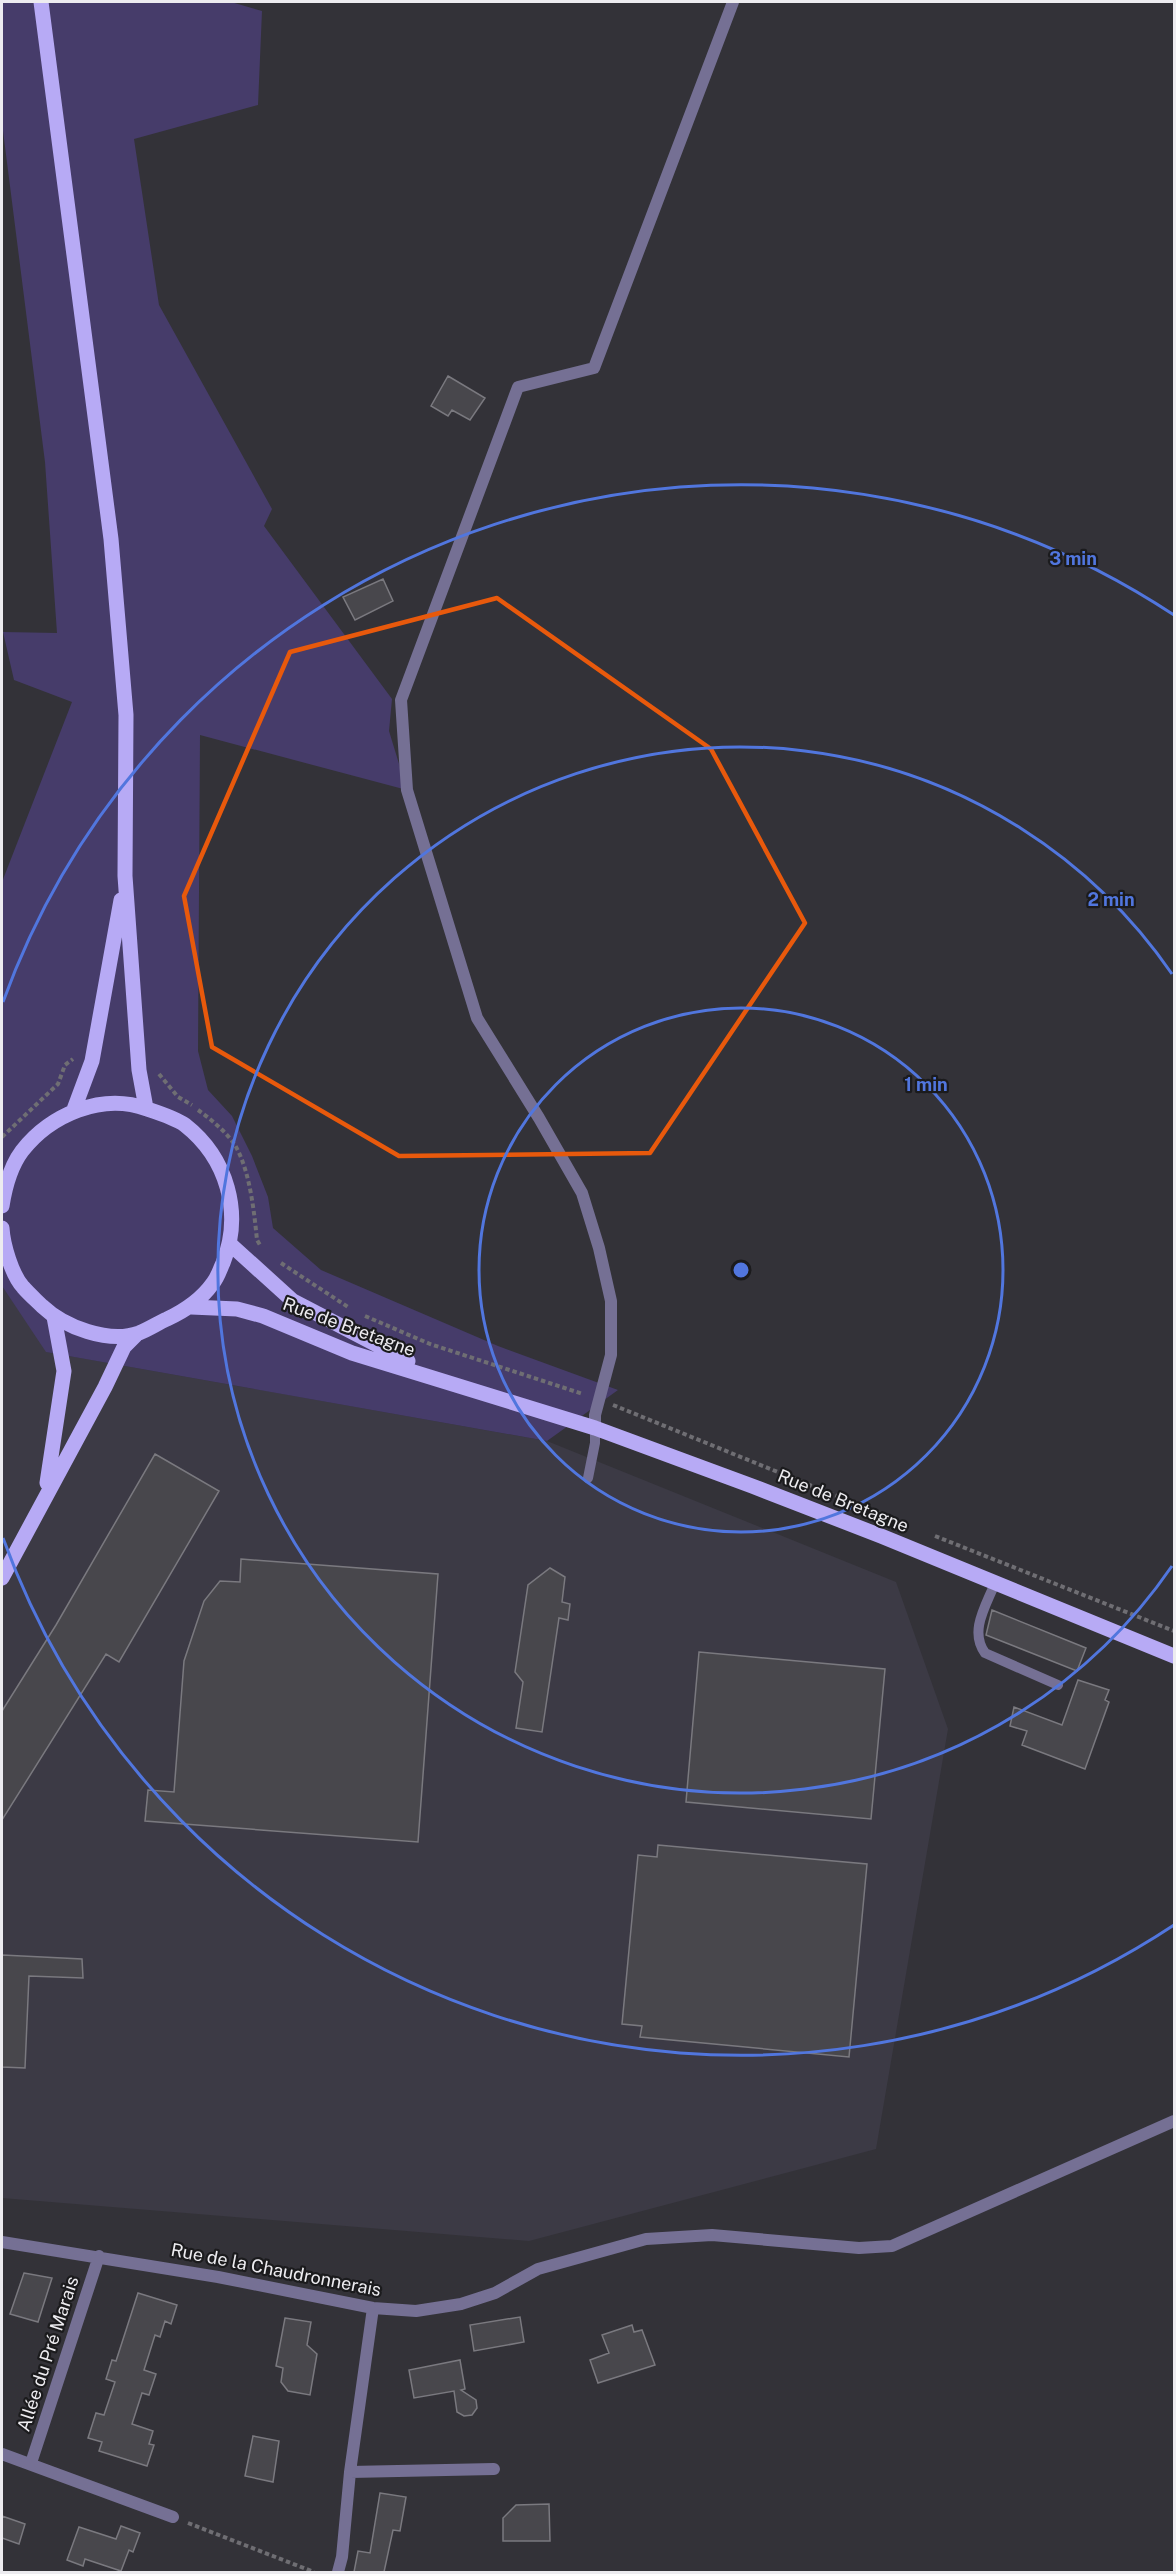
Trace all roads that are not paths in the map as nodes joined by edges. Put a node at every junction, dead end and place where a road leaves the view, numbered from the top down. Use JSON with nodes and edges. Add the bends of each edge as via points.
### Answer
{"nodes":[{"id":1,"x":41,"y":2,"type":"edge"},
{"id":2,"x":733,"y":2,"type":"edge"},
{"id":3,"x":125,"y":876,"type":"junction"},
{"id":4,"x":146,"y":1108,"type":"junction"},
{"id":5,"x":73,"y":1112,"type":"junction"},
{"id":6,"x":2,"y":1206,"type":"edge"},
{"id":7,"x":2,"y":1228,"type":"edge"},
{"id":8,"x":230,"y":1244,"type":"junction"},
{"id":9,"x":191,"y":1307,"type":"junction"},
{"id":10,"x":54,"y":1317,"type":"junction"},
{"id":11,"x":137,"y":1334,"type":"junction"},
{"id":12,"x":491,"y":1395,"type":"junction"},
{"id":13,"x":595,"y":1428,"type":"junction"},
{"id":14,"x":588,"y":1478,"type":"dead end"},
{"id":15,"x":45,"y":1494,"type":"junction"},
{"id":16,"x":2,"y":1578,"type":"edge"},
{"id":17,"x":995,"y":1583,"type":"junction"},
{"id":18,"x":1174,"y":1656,"type":"edge"},
{"id":19,"x":1058,"y":1685,"type":"dead end"},
{"id":20,"x":1174,"y":2121,"type":"edge"},
{"id":21,"x":2,"y":2242,"type":"edge"},
{"id":22,"x":99,"y":2256,"type":"junction"},
{"id":23,"x":373,"y":2308,"type":"junction"},
{"id":24,"x":2,"y":2454,"type":"edge"},
{"id":25,"x":31,"y":2463,"type":"junction"},
{"id":26,"x":494,"y":2469,"type":"dead end"},
{"id":27,"x":350,"y":2472,"type":"junction"},
{"id":28,"x":174,"y":2517,"type":"road end"},
{"id":29,"x":338,"y":2572,"type":"edge"}],
"edges":[{"from":1,"to":3,"type":"main road","via":[[111,539],[126,715]]},
{"from":2,"to":13,"type":"street","via":[[594,368],[518,387],[401,700],[407,790],[477,1018],[582,1193],[599,1248],[611,1312],[611,1355]]},
{"from":3,"to":4,"type":"main road","via":[[139,1070]]},
{"from":3,"to":5,"type":"main road","via":[[92,1061]]},
{"from":4,"to":5,"type":"main road","via":[[99,1104]]},
{"from":4,"to":8,"type":"main road","via":[[183,1124],[208,1148],[228,1188],[233,1210]]},
{"from":5,"to":6,"type":"main road","via":[[45,1128],[22,1152],[6,1181]]},
{"from":7,"to":10,"type":"main road","via":[[3,1244],[21,1286]]},
{"from":8,"to":9,"type":"main road","via":[[214,1282]]},
{"from":8,"to":12,"type":"main road","name":"Rue de Bretagne","via":[[293,1301],[393,1355]]},
{"from":9,"to":11,"type":"main road"},
{"from":9,"to":12,"type":"main road","name":"Rue de Bretagne","via":[[237,1309],[263,1316],[352,1353]]},
{"from":10,"to":11,"type":"main road","via":[[80,1329],[108,1335]]},
{"from":10,"to":15,"type":"main road","via":[[64,1371]]},
{"from":11,"to":15,"type":"main road","via":[[124,1347]]},
{"from":12,"to":13,"type":"main road","name":"Rue de Bretagne"},
{"from":13,"to":14,"type":"lane"},
{"from":13,"to":17,"type":"main road","name":"Rue de Bretagne"},
{"from":15,"to":16,"type":"main road"},
{"from":17,"to":18,"type":"main road","name":"Rue de Bretagne"},
{"from":17,"to":19,"type":"lane","via":[[978,1627],[978,1644],[985,1653]]},
{"from":20,"to":23,"type":"street","name":"Rue de la Chaudronnerais","via":[[892,2246],[859,2248],[712,2235],[646,2239],[538,2269],[495,2293],[461,2304],[416,2310]]},
{"from":21,"to":22,"type":"street","name":"Rue de la Chaudronnerais"},
{"from":22,"to":23,"type":"street","name":"Rue de la Chaudronnerais"},
{"from":22,"to":25,"type":"street","name":"Allée du Pré Marais"},
{"from":23,"to":27,"type":"street"},
{"from":24,"to":25,"type":"street"},
{"from":25,"to":28,"type":"street"},
{"from":26,"to":27,"type":"street"},
{"from":27,"to":29,"type":"street"}]}
